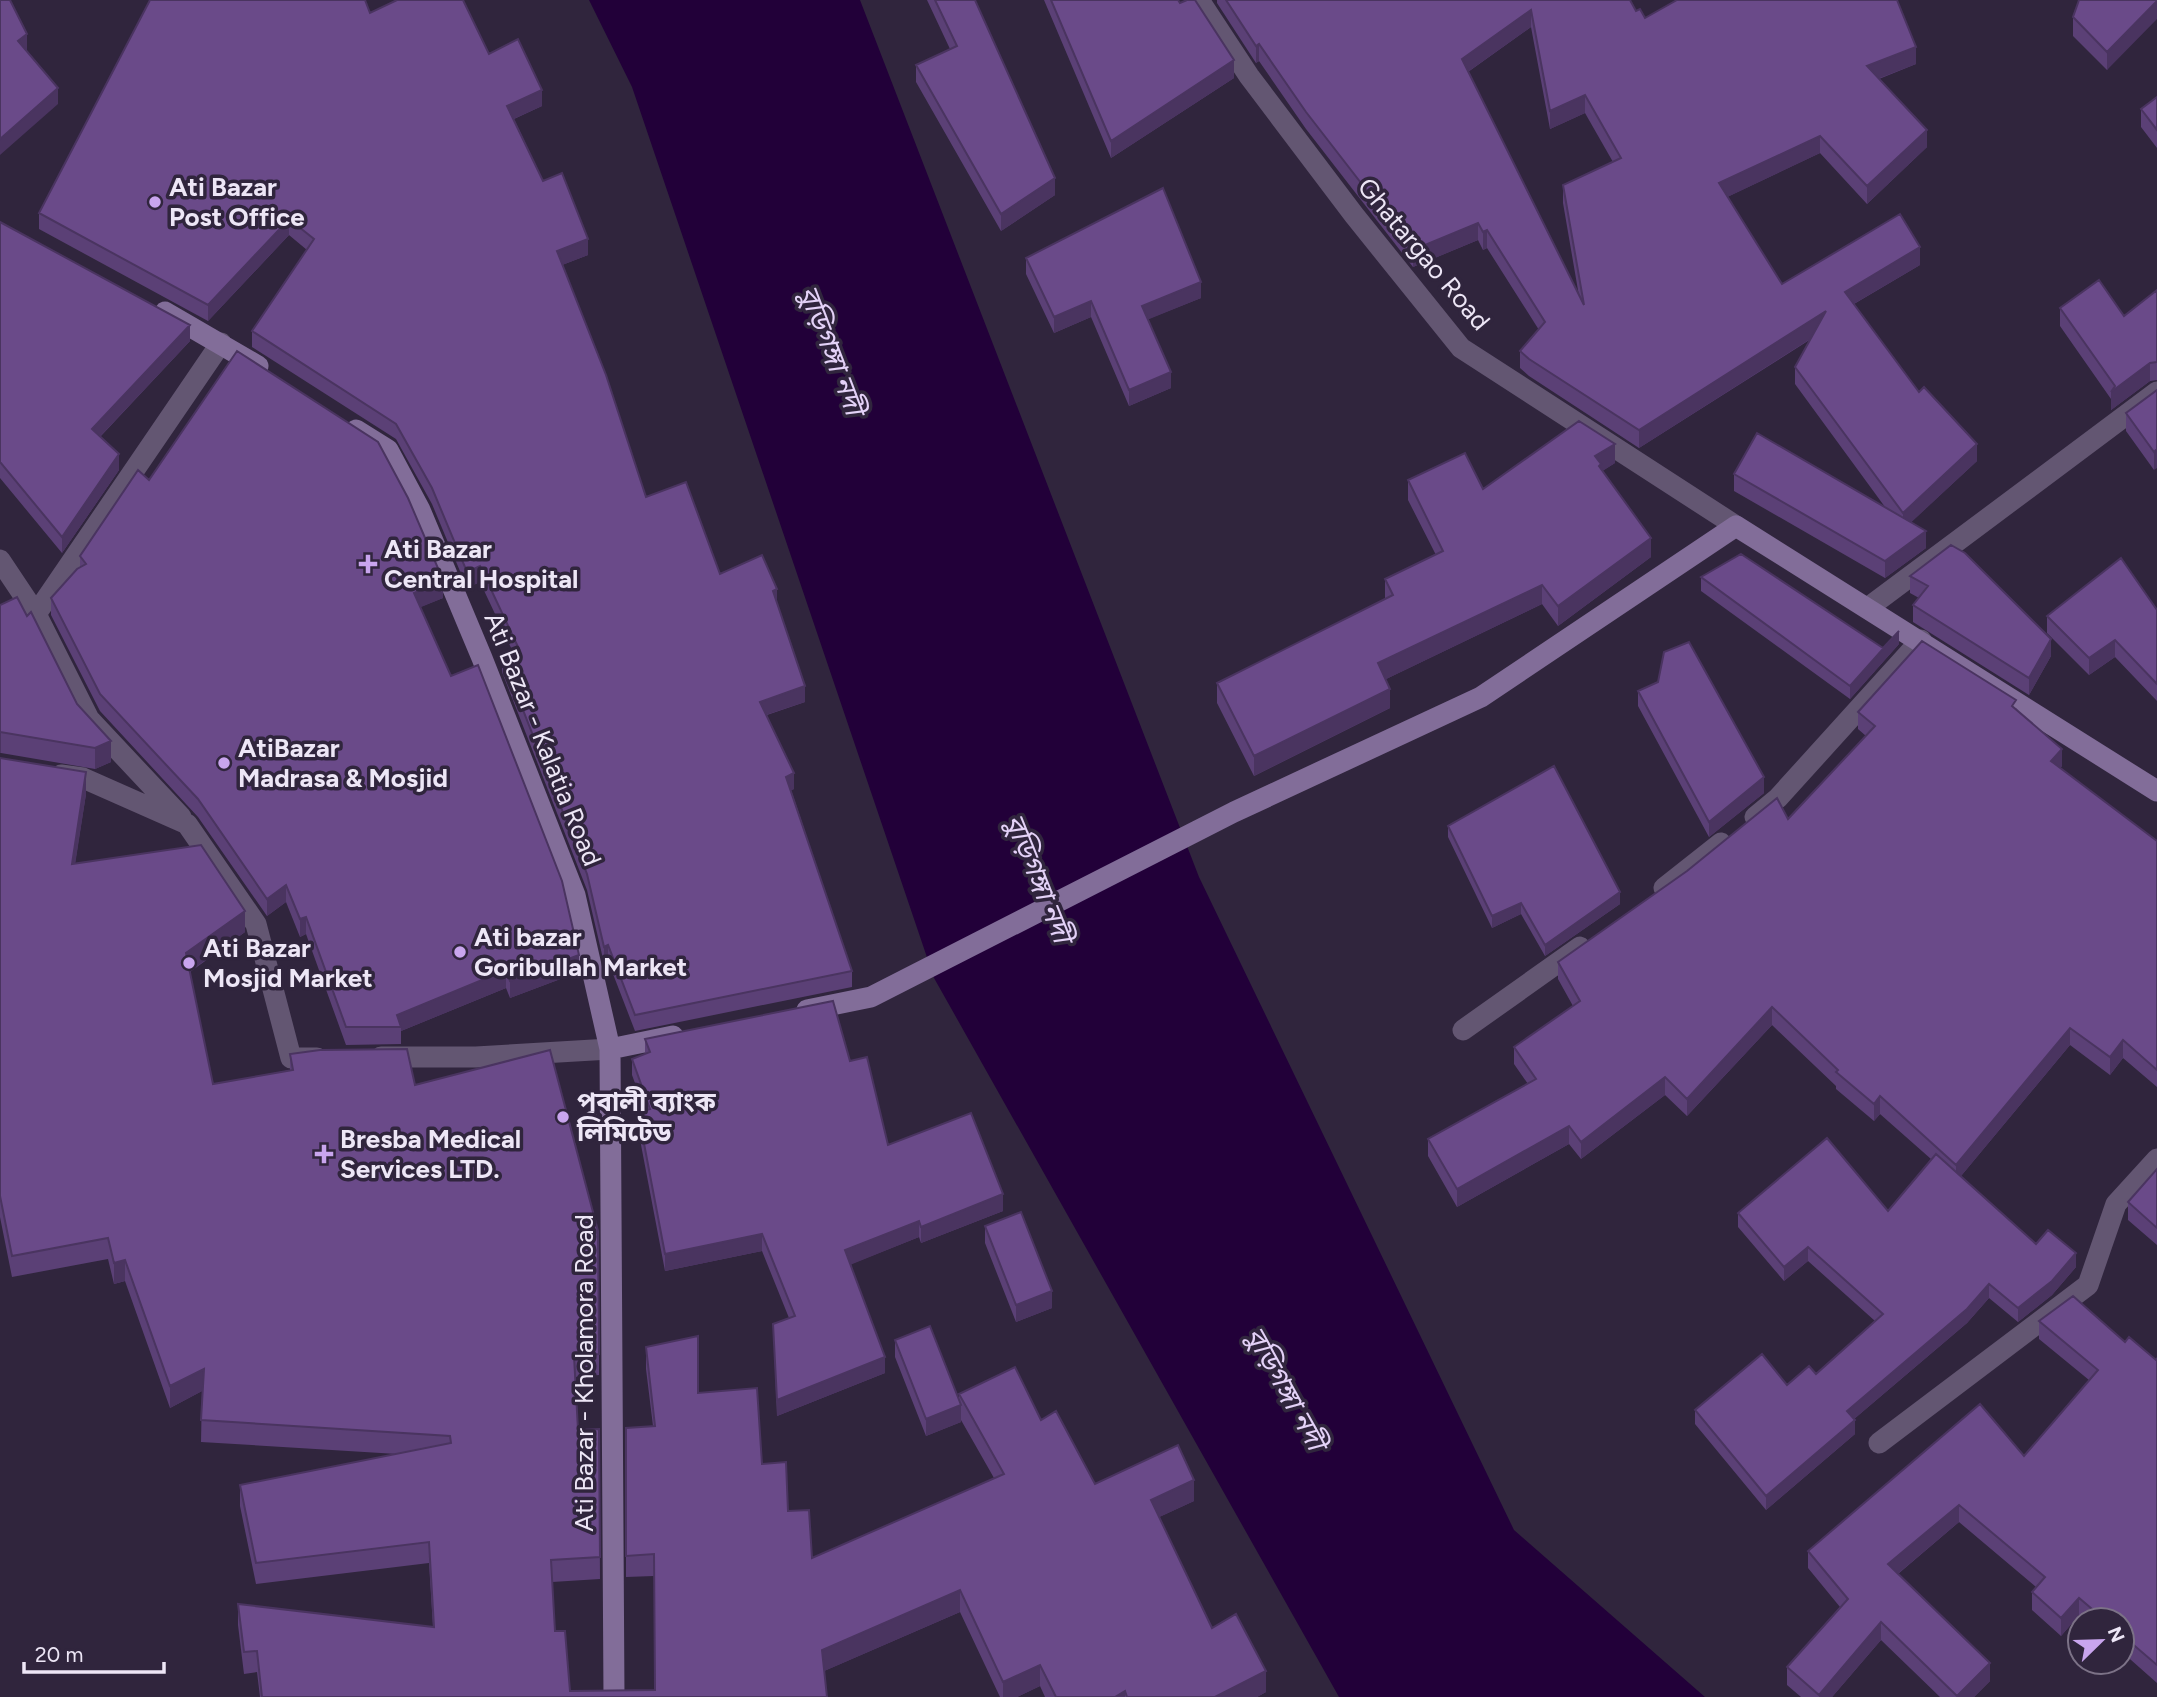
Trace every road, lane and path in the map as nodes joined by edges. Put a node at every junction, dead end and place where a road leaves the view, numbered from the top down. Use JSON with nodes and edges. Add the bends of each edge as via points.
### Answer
{"nodes":[{"id":1,"x":1199,"y":0,"type":"edge"},
{"id":2,"x":150,"y":304,"type":"edge"},
{"id":3,"x":221,"y":342,"type":"junction"},
{"id":4,"x":276,"y":378,"type":"edge"},
{"id":5,"x":2157,"y":392,"type":"edge"},
{"id":6,"x":343,"y":421,"type":"edge"},
{"id":7,"x":1737,"y":526,"type":"junction"},
{"id":8,"x":0,"y":560,"type":"edge"},
{"id":9,"x":1869,"y":607,"type":"junction"},
{"id":10,"x":36,"y":614,"type":"junction"},
{"id":11,"x":1921,"y":640,"type":"junction"},
{"id":12,"x":36,"y":771,"type":"edge"},
{"id":13,"x":2157,"y":791,"type":"edge"},
{"id":14,"x":187,"y":824,"type":"junction"},
{"id":15,"x":1644,"y":902,"type":"edge"},
{"id":16,"x":1599,"y":934,"type":"edge"},
{"id":17,"x":780,"y":1015,"type":"edge"},
{"id":18,"x":1463,"y":1030,"type":"dead end"},
{"id":19,"x":688,"y":1033,"type":"edge"},
{"id":20,"x":610,"y":1049,"type":"junction"},
{"id":21,"x":2157,"y":1159,"type":"edge"},
{"id":22,"x":1879,"y":1443,"type":"dead end"},
{"id":23,"x":614,"y":1697,"type":"edge"}],
"edges":[{"from":1,"to":7,"type":"street","name":"Ghatargao Road","via":[[1249,76],[1461,348]]},
{"from":2,"to":3,"type":"main road"},
{"from":3,"to":4,"type":"main road"},
{"from":3,"to":10,"type":"street"},
{"from":5,"to":9,"type":"street"},
{"from":6,"to":20,"type":"main road","name":"Ati Bazar - Kalatia Road","via":[[387,450],[436,547],[575,895]]},
{"from":7,"to":9,"type":"main road"},
{"from":7,"to":17,"type":"main road","via":[[1481,697],[1234,812],[872,997]]},
{"from":8,"to":10,"type":"street"},
{"from":9,"to":11,"type":"main road"},
{"from":10,"to":14,"type":"street","via":[[89,719]]},
{"from":11,"to":13,"type":"main road"},
{"from":11,"to":15,"type":"street","via":[[1778,798]]},
{"from":12,"to":14,"type":"street","via":[[83,778]]},
{"from":14,"to":20,"type":"street","via":[[256,924],[291,1058],[476,1057]]},
{"from":16,"to":18,"type":"street"},
{"from":19,"to":20,"type":"main road"},
{"from":20,"to":23,"type":"main road","name":"Ati Bazar - Kholamora Road"},
{"from":21,"to":22,"type":"street","via":[[2116,1204],[2088,1285]]}]}
